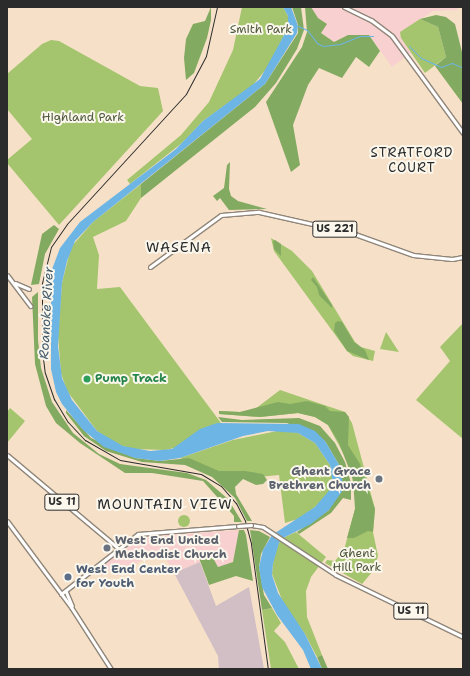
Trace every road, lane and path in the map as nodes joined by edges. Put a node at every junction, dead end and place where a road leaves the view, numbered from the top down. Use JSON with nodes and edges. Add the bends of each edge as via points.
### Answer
{"nodes":[{"id":1,"x":344,"y":7,"type":"edge"},
{"id":2,"x":463,"y":133,"type":"edge"},
{"id":3,"x":463,"y":257,"type":"edge"},
{"id":4,"x":150,"y":267,"type":"dead end"},
{"id":5,"x":7,"y":274,"type":"edge"},
{"id":6,"x":29,"y":289,"type":"dead end"},
{"id":7,"x":30,"y":306,"type":"dead end"},
{"id":8,"x":7,"y":455,"type":"edge"},
{"id":9,"x":7,"y":521,"type":"edge"},
{"id":10,"x":118,"y":548,"type":"junction"},
{"id":11,"x":68,"y":589,"type":"junction"},
{"id":12,"x":61,"y":594,"type":"junction"},
{"id":13,"x":73,"y":610,"type":"junction"},
{"id":14,"x":463,"y":636,"type":"edge"},
{"id":15,"x":110,"y":669,"type":"edge"}],
"edges":[{"from":1,"to":2,"type":"main road","via":[[371,20],[392,36]]},
{"from":3,"to":4,"type":"main road","number":"US 221","via":[[452,259],[413,255],[352,233],[259,212],[221,216]]},
{"from":5,"to":6,"type":"main road","via":[[18,285]]},
{"from":5,"to":7,"type":"main road"},
{"from":8,"to":10,"type":"main road","number":"US 11"},
{"from":9,"to":12,"type":"main road"},
{"from":10,"to":11,"type":"main road"},
{"from":10,"to":14,"type":"main road","number":"US 11","bridge":true,"via":[[141,533],[259,526],[326,569]]},
{"from":11,"to":12,"type":"main road"},
{"from":11,"to":13,"type":"main road","via":[[65,594]]},
{"from":12,"to":13,"type":"main road"},
{"from":13,"to":15,"type":"main road"}]}
